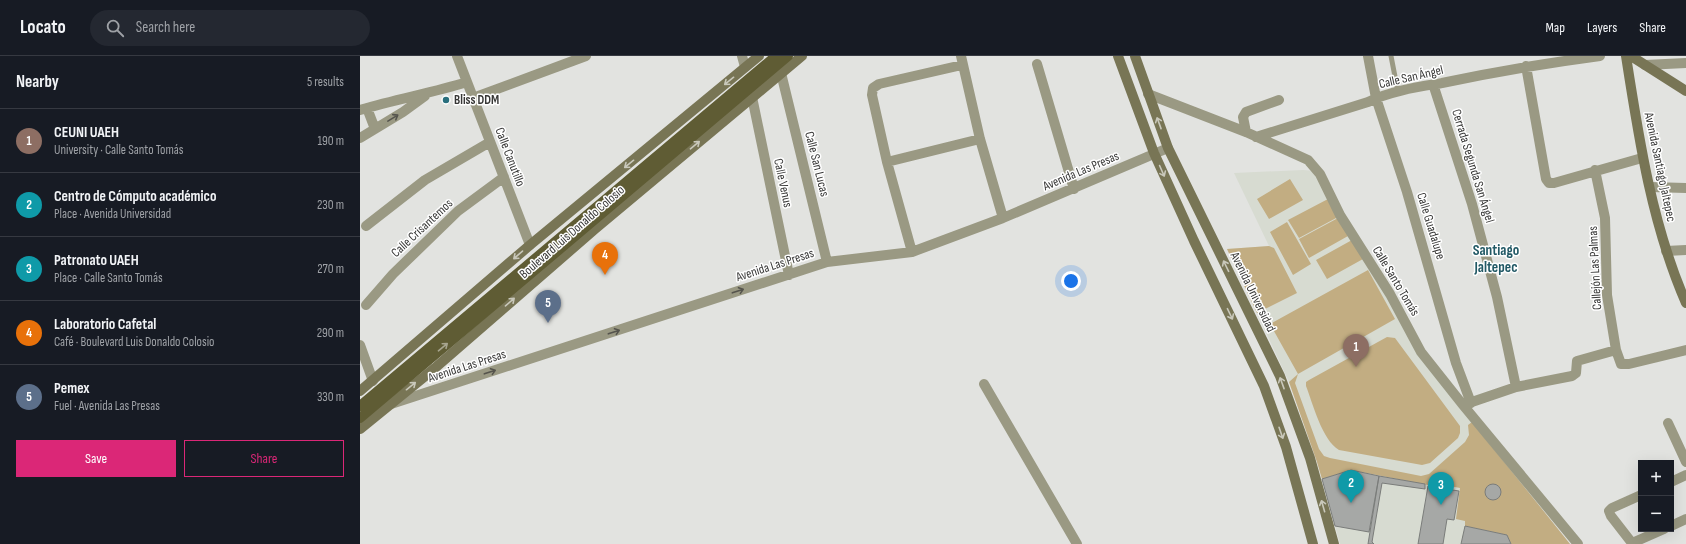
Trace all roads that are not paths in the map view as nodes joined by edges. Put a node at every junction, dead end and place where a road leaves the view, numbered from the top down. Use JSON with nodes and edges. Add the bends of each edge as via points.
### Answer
{"nodes":[{"id":1,"x":457,"y":56,"type":"edge"},
{"id":2,"x":586,"y":56,"type":"edge"},
{"id":3,"x":742,"y":56,"type":"edge"},
{"id":4,"x":759,"y":56,"type":"edge"},
{"id":5,"x":802,"y":56,"type":"edge"},
{"id":6,"x":1118,"y":56,"type":"edge"},
{"id":7,"x":1135,"y":56,"type":"edge"},
{"id":8,"x":1368,"y":56,"type":"edge"},
{"id":9,"x":1391,"y":56,"type":"edge"},
{"id":10,"x":1600,"y":56,"type":"edge"},
{"id":11,"x":1626,"y":56,"type":"edge"},
{"id":12,"x":1631,"y":56,"type":"edge"},
{"id":13,"x":783,"y":57,"type":"edge"},
{"id":14,"x":962,"y":60,"type":"edge"},
{"id":15,"x":1686,"y":63,"type":"edge"},
{"id":16,"x":1037,"y":64,"type":"dead end"},
{"id":17,"x":1645,"y":65,"type":"junction"},
{"id":18,"x":1526,"y":66,"type":"junction"},
{"id":19,"x":745,"y":68,"type":"junction"},
{"id":20,"x":781,"y":73,"type":"junction"},
{"id":21,"x":467,"y":82,"type":"junction"},
{"id":22,"x":1433,"y":84,"type":"junction"},
{"id":23,"x":1686,"y":91,"type":"edge"},
{"id":24,"x":1398,"y":92,"type":"junction"},
{"id":25,"x":428,"y":94,"type":"junction"},
{"id":26,"x":1148,"y":94,"type":"junction"},
{"id":27,"x":752,"y":97,"type":"junction"},
{"id":28,"x":473,"y":98,"type":"junction"},
{"id":29,"x":1376,"y":98,"type":"junction"},
{"id":30,"x":1280,"y":100,"type":"dead end"},
{"id":31,"x":363,"y":109,"type":"edge"},
{"id":32,"x":375,"y":129,"type":"junction"},
{"id":33,"x":1246,"y":132,"type":"junction"},
{"id":34,"x":1256,"y":137,"type":"junction"},
{"id":35,"x":360,"y":138,"type":"edge"},
{"id":36,"x":980,"y":139,"type":"junction"},
{"id":37,"x":490,"y":142,"type":"junction"},
{"id":38,"x":1168,"y":148,"type":"junction"},
{"id":39,"x":1154,"y":153,"type":"junction"},
{"id":40,"x":1642,"y":158,"type":"junction"},
{"id":41,"x":887,"y":162,"type":"junction"},
{"id":42,"x":1595,"y":170,"type":"junction"},
{"id":43,"x":504,"y":178,"type":"junction"},
{"id":44,"x":1650,"y":187,"type":"junction"},
{"id":45,"x":1686,"y":188,"type":"edge"},
{"id":46,"x":1074,"y":189,"type":"junction"},
{"id":47,"x":1003,"y":218,"type":"junction"},
{"id":48,"x":366,"y":226,"type":"dead end"},
{"id":49,"x":530,"y":245,"type":"junction"},
{"id":50,"x":1686,"y":250,"type":"edge"},
{"id":51,"x":1666,"y":251,"type":"junction"},
{"id":52,"x":912,"y":252,"type":"junction"},
{"id":53,"x":827,"y":262,"type":"junction"},
{"id":54,"x":789,"y":275,"type":"junction"},
{"id":55,"x":1686,"y":304,"type":"edge"},
{"id":56,"x":366,"y":305,"type":"dead end"},
{"id":57,"x":360,"y":345,"type":"edge"},
{"id":58,"x":1616,"y":350,"type":"junction"},
{"id":59,"x":1686,"y":350,"type":"edge"},
{"id":60,"x":373,"y":381,"type":"junction"},
{"id":61,"x":984,"y":384,"type":"dead end"},
{"id":62,"x":1516,"y":387,"type":"junction"},
{"id":63,"x":360,"y":391,"type":"edge"},
{"id":64,"x":1467,"y":404,"type":"junction"},
{"id":65,"x":360,"y":406,"type":"edge"},
{"id":66,"x":387,"y":406,"type":"junction"},
{"id":67,"x":360,"y":418,"type":"edge"},
{"id":68,"x":1668,"y":423,"type":"dead end"},
{"id":69,"x":360,"y":429,"type":"edge"},
{"id":70,"x":1686,"y":462,"type":"edge"},
{"id":71,"x":1686,"y":475,"type":"edge"},
{"id":72,"x":1674,"y":481,"type":"edge"},
{"id":73,"x":1638,"y":496,"type":"edge"},
{"id":74,"x":1686,"y":519,"type":"edge"},
{"id":75,"x":1674,"y":525,"type":"edge"},
{"id":76,"x":1657,"y":532,"type":"edge"},
{"id":77,"x":1077,"y":544,"type":"edge"},
{"id":78,"x":1312,"y":544,"type":"edge"},
{"id":79,"x":1334,"y":544,"type":"edge"},
{"id":80,"x":1578,"y":544,"type":"edge"}],
"edges":[{"from":1,"to":21,"type":"street","name":"Calle Canutillo"},
{"from":2,"to":28,"type":"street"},
{"from":3,"to":19,"type":"street"},
{"from":4,"to":19,"type":"street","name":"Boulevard Luis Donaldo Colosio"},
{"from":5,"to":20,"type":"street","name":"Boulevard Luis Donaldo Colosio"},
{"from":6,"to":39,"type":"street"},
{"from":7,"to":26,"type":"street","name":"Avenida Universidad"},
{"from":8,"to":29,"type":"street","name":"Calle Guadalupe"},
{"from":9,"to":24,"type":"lane"},
{"from":10,"to":18,"type":"street","name":"Calle San Ángel"},
{"from":11,"to":40,"type":"street","name":"Avenida Santiago Jaltepec"},
{"from":12,"to":17,"type":"street"},
{"from":13,"to":20,"type":"main road"},
{"from":13,"to":65,"type":"main road"},
{"from":67,"to":13,"type":"main road","one_way":true},
{"from":14,"to":36,"type":"street"},
{"from":14,"to":41,"type":"street","via":[[879,84],[873,88],[872,95]]},
{"from":15,"to":17,"type":"street"},
{"from":16,"to":46,"type":"street"},
{"from":17,"to":23,"type":"street"},
{"from":18,"to":22,"type":"street","name":"Calle San Ángel"},
{"from":18,"to":42,"type":"street","via":[[1546,179],[1549,183],[1554,183]]},
{"from":19,"to":49,"type":"street","name":"Boulevard Luis Donaldo Colosio","one_way":true},
{"from":20,"to":27,"type":"street","name":"Boulevard Luis Donaldo Colosio"},
{"from":20,"to":53,"type":"street","name":"Calle San Lucas"},
{"from":21,"to":25,"type":"street"},
{"from":21,"to":28,"type":"street","name":"Calle Canutillo"},
{"from":22,"to":24,"type":"street","name":"Calle San Ángel"},
{"from":22,"to":62,"type":"street","name":"Cerrada Segunda San Ángel","via":[[1474,211],[1497,297]]},
{"from":24,"to":29,"type":"street","name":"Calle San Ángel"},
{"from":25,"to":31,"type":"street"},
{"from":32,"to":25,"type":"street","one_way":true},
{"from":26,"to":33,"type":"street","name":"Calle Santo Tomás"},
{"from":38,"to":26,"type":"street","name":"Avenida Universidad","one_way":true},
{"from":27,"to":54,"type":"street","name":"Calle Venus"},
{"from":66,"to":27,"type":"street","name":"Boulevard Luis Donaldo Colosio","one_way":true,"via":[[435,368]]},
{"from":28,"to":37,"type":"street","name":"Calle Canutillo"},
{"from":29,"to":34,"type":"street","name":"Calle San Ángel"},
{"from":29,"to":64,"type":"street","name":"Calle Guadalupe","via":[[1418,230]]},
{"from":30,"to":33,"type":"street","via":[[1246,112],[1243,117]]},
{"from":31,"to":32,"type":"street"},
{"from":32,"to":35,"type":"street"},
{"from":33,"to":34,"type":"street","name":"Calle Santo Tomás"},
{"from":34,"to":64,"type":"street","name":"Calle Santo Tomás","via":[[1314,165],[1340,215],[1390,294],[1421,352]]},
{"from":36,"to":41,"type":"street"},
{"from":36,"to":47,"type":"street"},
{"from":37,"to":43,"type":"street","name":"Calle Canutillo"},
{"from":37,"to":48,"type":"street","via":[[425,180]]},
{"from":38,"to":39,"type":"street","name":"Avenida Las Presas"},
{"from":79,"to":38,"type":"street","name":"Avenida Universidad","one_way":true,"via":[[1310,458],[1280,376]]},
{"from":39,"to":46,"type":"street","name":"Avenida Las Presas"},
{"from":39,"to":78,"type":"street","one_way":true,"via":[[1264,386],[1286,447]]},
{"from":40,"to":42,"type":"street"},
{"from":40,"to":44,"type":"street","name":"Avenida Santiago Jaltepec"},
{"from":41,"to":52,"type":"street"},
{"from":42,"to":58,"type":"street","name":"Callejón Las Palmas","via":[[1605,218],[1607,295]]},
{"from":43,"to":49,"type":"street","name":"Calle Canutillo"},
{"from":43,"to":56,"type":"street","name":"Calle Crisantemos","via":[[458,211],[393,274]]},
{"from":44,"to":45,"type":"street"},
{"from":44,"to":51,"type":"street","name":"Avenida Santiago Jaltepec"},
{"from":46,"to":47,"type":"street","name":"Avenida Las Presas"},
{"from":47,"to":52,"type":"street","name":"Avenida Las Presas"},
{"from":49,"to":60,"type":"street","name":"Boulevard Luis Donaldo Colosio","one_way":true},
{"from":50,"to":51,"type":"street"},
{"from":51,"to":55,"type":"street","name":"Avenida Santiago Jaltepec"},
{"from":52,"to":53,"type":"street","name":"Avenida Las Presas"},
{"from":53,"to":54,"type":"street","name":"Avenida Las Presas"},
{"from":66,"to":54,"type":"street","name":"Avenida Las Presas","one_way":true},
{"from":57,"to":60,"type":"street"},
{"from":58,"to":59,"type":"street","name":"Callejón Las Palmas","via":[[1621,364]]},
{"from":58,"to":62,"type":"street","via":[[1577,361],[1576,373],[1572,376]]},
{"from":60,"to":63,"type":"street","name":"Boulevard Luis Donaldo Colosio"},
{"from":61,"to":77,"type":"street"},
{"from":62,"to":64,"type":"street"},
{"from":64,"to":80,"type":"street","name":"Calle Santo Tomás"},
{"from":66,"to":69,"type":"street","name":"Boulevard Luis Donaldo Colosio"},
{"from":68,"to":70,"type":"street"},
{"from":71,"to":72,"type":"street"},
{"from":73,"to":76,"type":"street","via":[[1612,508],[1609,511],[1611,516],[1632,543]]},
{"from":74,"to":75,"type":"street"}]}
